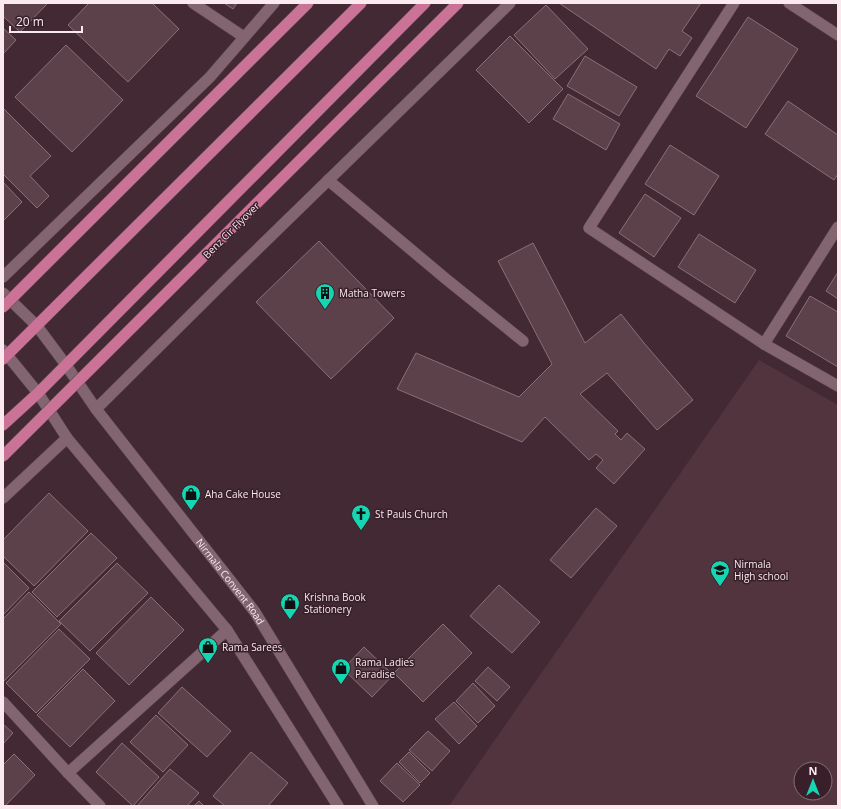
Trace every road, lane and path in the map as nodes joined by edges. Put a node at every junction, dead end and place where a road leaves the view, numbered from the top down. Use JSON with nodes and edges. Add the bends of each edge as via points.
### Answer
{"nodes":[{"id":1,"x":193,"y":3,"type":"edge"},
{"id":2,"x":274,"y":3,"type":"edge"},
{"id":3,"x":308,"y":3,"type":"edge"},
{"id":4,"x":361,"y":3,"type":"edge"},
{"id":5,"x":425,"y":3,"type":"edge"},
{"id":6,"x":458,"y":3,"type":"edge"},
{"id":7,"x":510,"y":3,"type":"edge"},
{"id":8,"x":734,"y":3,"type":"edge"},
{"id":9,"x":789,"y":3,"type":"edge"},
{"id":10,"x":838,"y":35,"type":"edge"},
{"id":11,"x":244,"y":37,"type":"junction"},
{"id":12,"x":328,"y":180,"type":"junction"},
{"id":13,"x":838,"y":227,"type":"edge"},
{"id":14,"x":3,"y":278,"type":"edge"},
{"id":15,"x":3,"y":293,"type":"edge"},
{"id":16,"x":3,"y":307,"type":"edge"},
{"id":17,"x":37,"y":326,"type":"junction"},
{"id":18,"x":523,"y":341,"type":"dead end"},
{"id":19,"x":764,"y":344,"type":"junction"},
{"id":20,"x":5,"y":354,"type":"edge"},
{"id":21,"x":66,"y":365,"type":"junction"},
{"id":22,"x":838,"y":386,"type":"edge"},
{"id":23,"x":38,"y":393,"type":"junction"},
{"id":24,"x":96,"y":410,"type":"junction"},
{"id":25,"x":3,"y":425,"type":"edge"},
{"id":26,"x":67,"y":438,"type":"junction"},
{"id":27,"x":3,"y":456,"type":"edge"},
{"id":28,"x":3,"y":498,"type":"edge"},
{"id":29,"x":228,"y":630,"type":"junction"},
{"id":30,"x":3,"y":702,"type":"edge"},
{"id":31,"x":68,"y":774,"type":"junction"},
{"id":32,"x":100,"y":806,"type":"edge"},
{"id":33,"x":338,"y":806,"type":"edge"},
{"id":34,"x":374,"y":806,"type":"edge"}],
"edges":[{"from":1,"to":11,"type":"street"},
{"from":2,"to":11,"type":"street"},
{"from":3,"to":16,"type":"main road","bridge":true},
{"from":4,"to":17,"type":"main road"},
{"from":5,"to":21,"type":"main road"},
{"from":6,"to":27,"type":"main road","name":"Benz Cir Flyover","bridge":true},
{"from":7,"to":12,"type":"street"},
{"from":8,"to":19,"type":"street","via":[[589,228]]},
{"from":9,"to":10,"type":"street"},
{"from":11,"to":14,"type":"street","via":[[210,77]]},
{"from":12,"to":18,"type":"street"},
{"from":12,"to":24,"type":"street"},
{"from":13,"to":19,"type":"street"},
{"from":15,"to":17,"type":"street","name":"Nirmala Convent Road"},
{"from":17,"to":20,"type":"main road"},
{"from":17,"to":21,"type":"street","name":"Nirmala Convent Road"},
{"from":19,"to":22,"type":"street"},
{"from":20,"to":23,"type":"street"},
{"from":21,"to":23,"type":"main road"},
{"from":21,"to":24,"type":"street","name":"Nirmala Convent Road"},
{"from":23,"to":25,"type":"main road"},
{"from":23,"to":26,"type":"street"},
{"from":24,"to":34,"type":"street","name":"Nirmala Convent Road","via":[[254,612]]},
{"from":26,"to":28,"type":"street"},
{"from":26,"to":29,"type":"street"},
{"from":29,"to":31,"type":"street"},
{"from":29,"to":33,"type":"street"},
{"from":30,"to":31,"type":"street"},
{"from":31,"to":32,"type":"street"}]}
